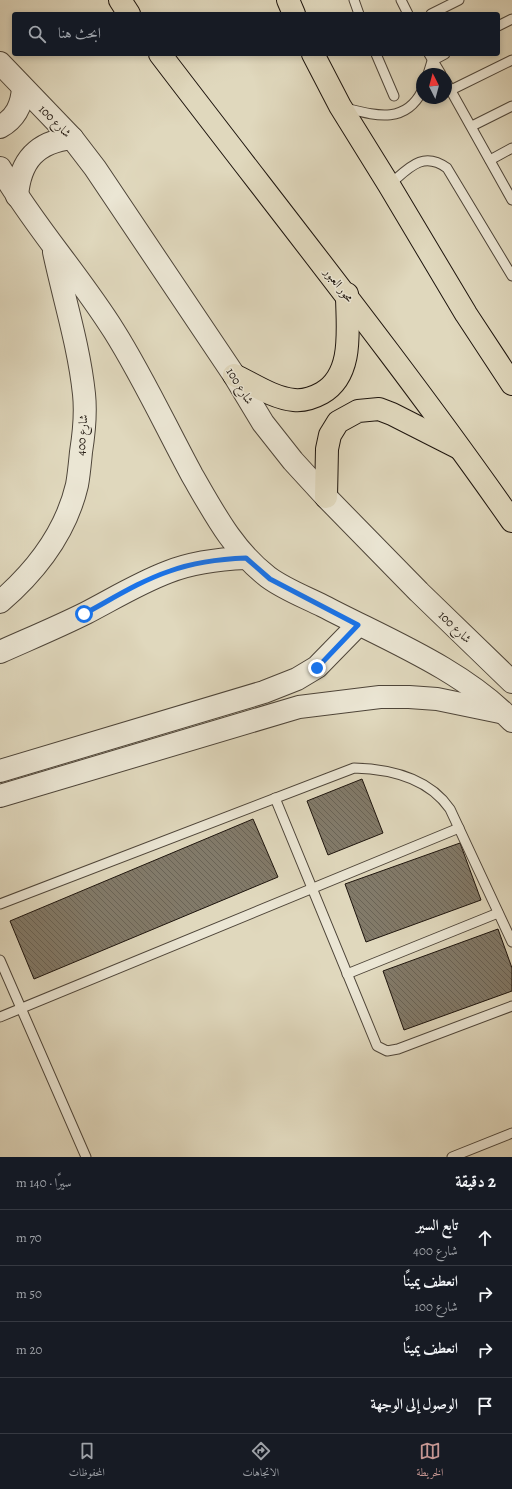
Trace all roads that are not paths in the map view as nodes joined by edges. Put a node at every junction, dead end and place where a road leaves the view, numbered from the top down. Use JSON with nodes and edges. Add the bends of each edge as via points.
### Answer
{"nodes":[{"id":1,"x":120,"y":0,"type":"edge"},
{"id":2,"x":288,"y":0,"type":"edge"},
{"id":3,"x":354,"y":0,"type":"edge"},
{"id":4,"x":401,"y":0,"type":"edge"},
{"id":5,"x":459,"y":0,"type":"edge"},
{"id":6,"x":128,"y":12,"type":"edge"},
{"id":7,"x":293,"y":12,"type":"edge"},
{"id":8,"x":358,"y":12,"type":"edge"},
{"id":9,"x":407,"y":12,"type":"edge"},
{"id":10,"x":435,"y":12,"type":"edge"},
{"id":11,"x":512,"y":19,"type":"edge"},
{"id":12,"x":500,"y":25,"type":"edge"},
{"id":13,"x":162,"y":56,"type":"edge"},
{"id":14,"x":314,"y":56,"type":"edge"},
{"id":15,"x":377,"y":56,"type":"edge"},
{"id":16,"x":431,"y":57,"type":"edge"},
{"id":17,"x":512,"y":60,"type":"edge"},
{"id":18,"x":0,"y":63,"type":"edge"},
{"id":19,"x":429,"y":68,"type":"edge"},
{"id":20,"x":437,"y":68,"type":"edge"},
{"id":21,"x":23,"y":88,"type":"junction"},
{"id":22,"x":452,"y":90,"type":"joint"},
{"id":23,"x":394,"y":96,"type":"dead end"},
{"id":24,"x":416,"y":99,"type":"edge"},
{"id":25,"x":340,"y":106,"type":"junction"},
{"id":26,"x":512,"y":106,"type":"edge"},
{"id":27,"x":472,"y":126,"type":"junction"},
{"id":28,"x":0,"y":127,"type":"edge"},
{"id":29,"x":72,"y":138,"type":"junction"},
{"id":30,"x":512,"y":148,"type":"edge"},
{"id":31,"x":490,"y":160,"type":"junction"},
{"id":32,"x":0,"y":168,"type":"edge"},
{"id":33,"x":389,"y":185,"type":"junction"},
{"id":34,"x":511,"y":195,"type":"edge"},
{"id":35,"x":16,"y":196,"type":"junction"},
{"id":36,"x":53,"y":246,"type":"junction"},
{"id":37,"x":512,"y":276,"type":"edge"},
{"id":38,"x":347,"y":294,"type":"junction"},
{"id":39,"x":234,"y":375,"type":"junction"},
{"id":40,"x":512,"y":384,"type":"edge"},
{"id":41,"x":464,"y":451,"type":"junction"},
{"id":42,"x":326,"y":497,"type":"junction"},
{"id":43,"x":512,"y":521,"type":"edge"},
{"id":44,"x":246,"y":558,"type":"junction"},
{"id":45,"x":0,"y":602,"type":"edge"},
{"id":46,"x":358,"y":625,"type":"junction"},
{"id":47,"x":0,"y":652,"type":"edge"},
{"id":48,"x":512,"y":682,"type":"edge"},
{"id":49,"x":508,"y":717,"type":"edge"},
{"id":50,"x":0,"y":771,"type":"edge"},
{"id":51,"x":0,"y":796,"type":"edge"},
{"id":52,"x":275,"y":798,"type":"junction"},
{"id":53,"x":459,"y":828,"type":"junction"},
{"id":54,"x":312,"y":888,"type":"junction"},
{"id":55,"x":0,"y":904,"type":"edge"},
{"id":56,"x":498,"y":913,"type":"junction"},
{"id":57,"x":512,"y":942,"type":"edge"},
{"id":58,"x":0,"y":960,"type":"edge"},
{"id":59,"x":347,"y":974,"type":"junction"},
{"id":60,"x":512,"y":1006,"type":"edge"},
{"id":61,"x":22,"y":1008,"type":"junction"},
{"id":62,"x":0,"y":1017,"type":"edge"},
{"id":63,"x":512,"y":1133,"type":"edge"},
{"id":64,"x":86,"y":1157,"type":"edge"},
{"id":65,"x":452,"y":1157,"type":"edge"}],
"edges":[{"from":1,"to":6,"type":"highway"},
{"from":2,"to":7,"type":"highway"},
{"from":3,"to":8,"type":"lane"},
{"from":4,"to":9,"type":"lane"},
{"from":5,"to":10,"type":"lane"},
{"from":11,"to":12,"type":"lane"},
{"from":13,"to":38,"type":"highway","name":"محور العبور"},
{"from":14,"to":25,"type":"highway"},
{"from":15,"to":23,"type":"lane"},
{"from":16,"to":19,"type":"lane"},
{"from":16,"to":20,"type":"lane"},
{"from":17,"to":22,"type":"lane"},
{"from":18,"to":21,"type":"street","name":"شارع 100"},
{"from":21,"to":28,"type":"street","via":[[20,108]]},
{"from":21,"to":29,"type":"street","name":"شارع 100"},
{"from":22,"to":27,"type":"lane"},
{"from":24,"to":25,"type":"lane","via":[[410,107],[397,114],[378,116]]},
{"from":25,"to":33,"type":"highway"},
{"from":26,"to":27,"type":"lane"},
{"from":27,"to":31,"type":"lane"},
{"from":29,"to":35,"type":"street","via":[[45,145],[32,154],[21,174]]},
{"from":29,"to":39,"type":"street","name":"شارع 100","via":[[95,168]]},
{"from":30,"to":31,"type":"lane"},
{"from":31,"to":34,"type":"lane"},
{"from":32,"to":35,"type":"street"},
{"from":33,"to":37,"type":"lane","via":[[414,164],[422,161],[436,161],[447,168]]},
{"from":33,"to":40,"type":"highway","via":[[466,314]]},
{"from":35,"to":36,"type":"street"},
{"from":36,"to":44,"type":"street","via":[[114,331],[215,515]]},
{"from":36,"to":45,"type":"street","name":"شارع 400","via":[[78,352],[84,395],[84,433],[77,485],[61,527],[42,559],[24,581]]},
{"from":38,"to":39,"type":"highway","via":[[347,351],[341,373],[329,389],[312,399],[293,400],[274,395]]},
{"from":38,"to":41,"type":"highway","name":"محور العبور"},
{"from":39,"to":42,"type":"street","name":"شارع 100","via":[[263,423]]},
{"from":41,"to":42,"type":"highway","via":[[379,409],[358,411],[338,422],[330,435],[326,449]]},
{"from":41,"to":43,"type":"highway","name":"محور العبور"},
{"from":42,"to":48,"type":"street","name":"شارع 100"},
{"from":44,"to":46,"type":"street","via":[[270,579]]},
{"from":44,"to":47,"type":"street","via":[[220,559],[169,571],[84,614]]},
{"from":46,"to":49,"type":"street","via":[[383,636],[471,686]]},
{"from":46,"to":50,"type":"street","via":[[317,668],[297,679],[264,692]]},
{"from":49,"to":51,"type":"street","via":[[437,699],[409,697],[380,697],[299,707]]},
{"from":52,"to":53,"type":"lane","via":[[354,768],[381,770],[408,777],[428,786],[444,800]]},
{"from":52,"to":54,"type":"lane"},
{"from":52,"to":55,"type":"lane"},
{"from":53,"to":54,"type":"lane"},
{"from":53,"to":56,"type":"lane"},
{"from":54,"to":59,"type":"lane"},
{"from":54,"to":61,"type":"lane"},
{"from":56,"to":57,"type":"lane"},
{"from":56,"to":59,"type":"lane"},
{"from":58,"to":61,"type":"lane"},
{"from":59,"to":60,"type":"lane","via":[[374,1041],[377,1046],[387,1051]]},
{"from":61,"to":62,"type":"lane"},
{"from":61,"to":64,"type":"lane"},
{"from":63,"to":65,"type":"lane"}]}
